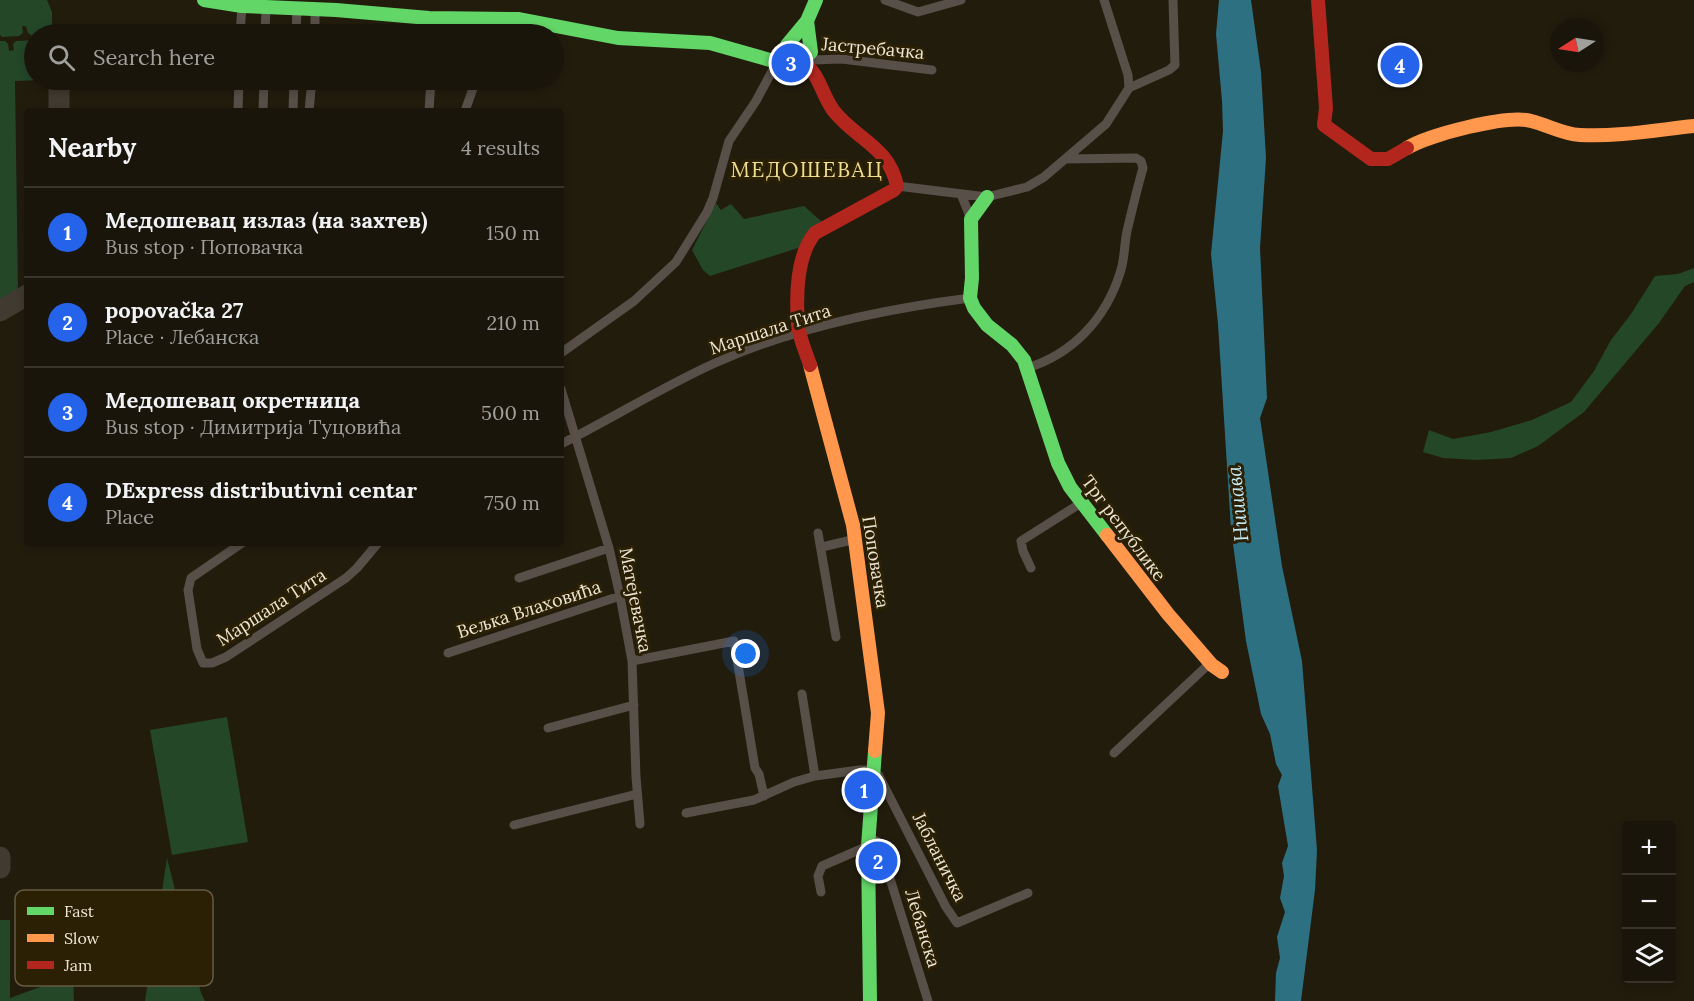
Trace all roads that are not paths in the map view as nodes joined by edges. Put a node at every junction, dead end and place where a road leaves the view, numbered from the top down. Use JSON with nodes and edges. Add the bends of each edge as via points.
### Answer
{"nodes":[{"id":1,"x":204,"y":0,"type":"edge"},
{"id":2,"x":816,"y":0,"type":"edge"},
{"id":3,"x":885,"y":0,"type":"edge"},
{"id":4,"x":961,"y":0,"type":"edge"},
{"id":5,"x":1104,"y":0,"type":"edge"},
{"id":6,"x":1173,"y":0,"type":"edge"},
{"id":7,"x":1318,"y":0,"type":"edge"},
{"id":8,"x":242,"y":6,"type":"junction"},
{"id":9,"x":266,"y":7,"type":"junction"},
{"id":10,"x":297,"y":9,"type":"junction"},
{"id":11,"x":315,"y":9,"type":"junction"},
{"id":12,"x":429,"y":18,"type":"junction"},
{"id":13,"x":498,"y":19,"type":"junction"},
{"id":14,"x":241,"y":24,"type":"edge"},
{"id":15,"x":265,"y":24,"type":"edge"},
{"id":16,"x":296,"y":24,"type":"edge"},
{"id":17,"x":315,"y":24,"type":"edge"},
{"id":18,"x":429,"y":24,"type":"edge"},
{"id":19,"x":496,"y":24,"type":"edge"},
{"id":20,"x":545,"y":24,"type":"edge"},
{"id":21,"x":564,"y":28,"type":"edge"},
{"id":22,"x":798,"y":55,"type":"junction"},
{"id":23,"x":932,"y":70,"type":"dead end"},
{"id":24,"x":1129,"y":88,"type":"junction"},
{"id":25,"x":239,"y":90,"type":"edge"},
{"id":26,"x":264,"y":90,"type":"edge"},
{"id":27,"x":294,"y":90,"type":"edge"},
{"id":28,"x":311,"y":90,"type":"edge"},
{"id":29,"x":430,"y":90,"type":"edge"},
{"id":30,"x":472,"y":90,"type":"edge"},
{"id":31,"x":238,"y":108,"type":"edge"},
{"id":32,"x":263,"y":108,"type":"edge"},
{"id":33,"x":293,"y":108,"type":"edge"},
{"id":34,"x":309,"y":108,"type":"edge"},
{"id":35,"x":429,"y":108,"type":"edge"},
{"id":36,"x":466,"y":108,"type":"edge"},
{"id":37,"x":1690,"y":127,"type":"edge"},
{"id":38,"x":1066,"y":159,"type":"junction"},
{"id":39,"x":897,"y":186,"type":"junction"},
{"id":40,"x":961,"y":194,"type":"junction"},
{"id":41,"x":987,"y":197,"type":"junction"},
{"id":42,"x":971,"y":219,"type":"junction"},
{"id":43,"x":970,"y":298,"type":"junction"},
{"id":44,"x":800,"y":333,"type":"junction"},
{"id":45,"x":564,"y":351,"type":"edge"},
{"id":46,"x":1027,"y":368,"type":"junction"},
{"id":47,"x":564,"y":398,"type":"edge"},
{"id":48,"x":576,"y":436,"type":"junction"},
{"id":49,"x":564,"y":442,"type":"edge"},
{"id":50,"x":1081,"y":503,"type":"junction"},
{"id":51,"x":818,"y":533,"type":"dead end"},
{"id":52,"x":856,"y":539,"type":"junction"},
{"id":53,"x":375,"y":546,"type":"edge"},
{"id":54,"x":227,"y":547,"type":"edge"},
{"id":55,"x":822,"y":547,"type":"junction"},
{"id":56,"x":609,"y":548,"type":"junction"},
{"id":57,"x":1031,"y":568,"type":"dead end"},
{"id":58,"x":519,"y":578,"type":"dead end"},
{"id":59,"x":620,"y":596,"type":"junction"},
{"id":60,"x":836,"y":638,"type":"dead end"},
{"id":61,"x":448,"y":653,"type":"dead end"},
{"id":62,"x":632,"y":661,"type":"junction"},
{"id":63,"x":1210,"y":663,"type":"junction"},
{"id":64,"x":1222,"y":672,"type":"dead end"},
{"id":65,"x":802,"y":694,"type":"dead end"},
{"id":66,"x":634,"y":705,"type":"junction"},
{"id":67,"x":548,"y":728,"type":"dead end"},
{"id":68,"x":1114,"y":753,"type":"dead end"},
{"id":69,"x":873,"y":770,"type":"junction"},
{"id":70,"x":815,"y":776,"type":"junction"},
{"id":71,"x":637,"y":794,"type":"junction"},
{"id":72,"x":764,"y":796,"type":"junction"},
{"id":73,"x":686,"y":813,"type":"dead end"},
{"id":74,"x":640,"y":824,"type":"dead end"},
{"id":75,"x":514,"y":825,"type":"dead end"},
{"id":76,"x":868,"y":842,"type":"junction"},
{"id":77,"x":821,"y":892,"type":"dead end"},
{"id":78,"x":1028,"y":893,"type":"dead end"},
{"id":79,"x":870,"y":1001,"type":"edge"},
{"id":80,"x":928,"y":1001,"type":"edge"}],
"edges":[{"from":1,"to":8,"type":"street"},
{"from":2,"to":22,"type":"street"},
{"from":3,"to":4,"type":"street","via":[[918,12]]},
{"from":5,"to":24,"type":"street"},
{"from":6,"to":24,"type":"street","via":[[1174,65]]},
{"from":7,"to":37,"type":"street","via":[[1324,125],[1371,159],[1388,159],[1436,136],[1509,121],[1530,120],[1578,135]]},
{"from":8,"to":9,"type":"street"},
{"from":8,"to":14,"type":"street"},
{"from":9,"to":10,"type":"street"},
{"from":9,"to":15,"type":"street"},
{"from":10,"to":11,"type":"street"},
{"from":10,"to":16,"type":"street"},
{"from":11,"to":12,"type":"street"},
{"from":11,"to":17,"type":"street"},
{"from":12,"to":13,"type":"street"},
{"from":12,"to":18,"type":"street"},
{"from":13,"to":19,"type":"street"},
{"from":13,"to":20,"type":"street"},
{"from":21,"to":22,"type":"street","via":[[618,38],[710,43]]},
{"from":22,"to":23,"type":"street","name":"Јастребачка"},
{"from":22,"to":39,"type":"street","via":[[836,113],[890,166]]},
{"from":22,"to":45,"type":"street","via":[[756,101],[729,141],[707,212],[676,262],[634,301]]},
{"from":24,"to":38,"type":"street","via":[[1106,124]]},
{"from":25,"to":31,"type":"street"},
{"from":26,"to":32,"type":"street"},
{"from":27,"to":33,"type":"street"},
{"from":28,"to":34,"type":"street"},
{"from":29,"to":35,"type":"street"},
{"from":30,"to":36,"type":"street"},
{"from":38,"to":41,"type":"street","via":[[1027,187]]},
{"from":38,"to":46,"type":"street","via":[[1136,158],[1143,168],[1117,283],[1095,324],[1056,357]]},
{"from":39,"to":40,"type":"street"},
{"from":39,"to":44,"type":"street","name":"Поповачка","via":[[812,236],[799,275]]},
{"from":40,"to":41,"type":"street"},
{"from":40,"to":42,"type":"street"},
{"from":41,"to":42,"type":"street"},
{"from":42,"to":43,"type":"street"},
{"from":43,"to":44,"type":"street","name":"Маршала Тита","via":[[908,307]]},
{"from":43,"to":46,"type":"street","name":"Трг републике","via":[[980,318],[1012,345]]},
{"from":44,"to":48,"type":"street","name":"Маршала Тита","via":[[714,363]]},
{"from":44,"to":52,"type":"street","name":"Поповачка"},
{"from":46,"to":50,"type":"street","name":"Трг републике","via":[[1058,464]]},
{"from":47,"to":48,"type":"street","name":"Матејевачка"},
{"from":48,"to":49,"type":"street","name":"Маршала Тита"},
{"from":48,"to":56,"type":"street","name":"Матејевачка"},
{"from":50,"to":57,"type":"street","via":[[1021,541]]},
{"from":50,"to":63,"type":"street","name":"Трг републике"},
{"from":51,"to":55,"type":"street"},
{"from":52,"to":55,"type":"street"},
{"from":52,"to":69,"type":"street","name":"Поповачка","via":[[878,713]]},
{"from":53,"to":54,"type":"street","name":"Маршала Тита","via":[[346,578],[219,661],[203,663],[197,649],[189,583]]},
{"from":55,"to":60,"type":"street"},
{"from":56,"to":58,"type":"street"},
{"from":56,"to":59,"type":"street","name":"Матејевачка"},
{"from":59,"to":61,"type":"street","name":"Вељка Влаховића"},
{"from":59,"to":62,"type":"street","name":"Матејевачка"},
{"from":62,"to":66,"type":"street","name":"Матејевачка"},
{"from":62,"to":72,"type":"street","via":[[734,641],[755,768]]},
{"from":63,"to":64,"type":"street","name":"Трг републике"},
{"from":63,"to":68,"type":"street"},
{"from":65,"to":70,"type":"street"},
{"from":66,"to":67,"type":"street"},
{"from":66,"to":71,"type":"street","name":"Матејевачка"},
{"from":69,"to":70,"type":"street"},
{"from":69,"to":76,"type":"street","name":"Поповачка"},
{"from":69,"to":78,"type":"street","name":"Јабланичка","via":[[957,923]]},
{"from":70,"to":72,"type":"street"},
{"from":71,"to":74,"type":"street","name":"Матејевачка"},
{"from":71,"to":75,"type":"street"},
{"from":72,"to":73,"type":"street"},
{"from":76,"to":77,"type":"street","via":[[822,866],[818,876]]},
{"from":76,"to":79,"type":"street","name":"Поповачка"},
{"from":76,"to":80,"type":"street","name":"Лебанска","via":[[879,843]]}]}
